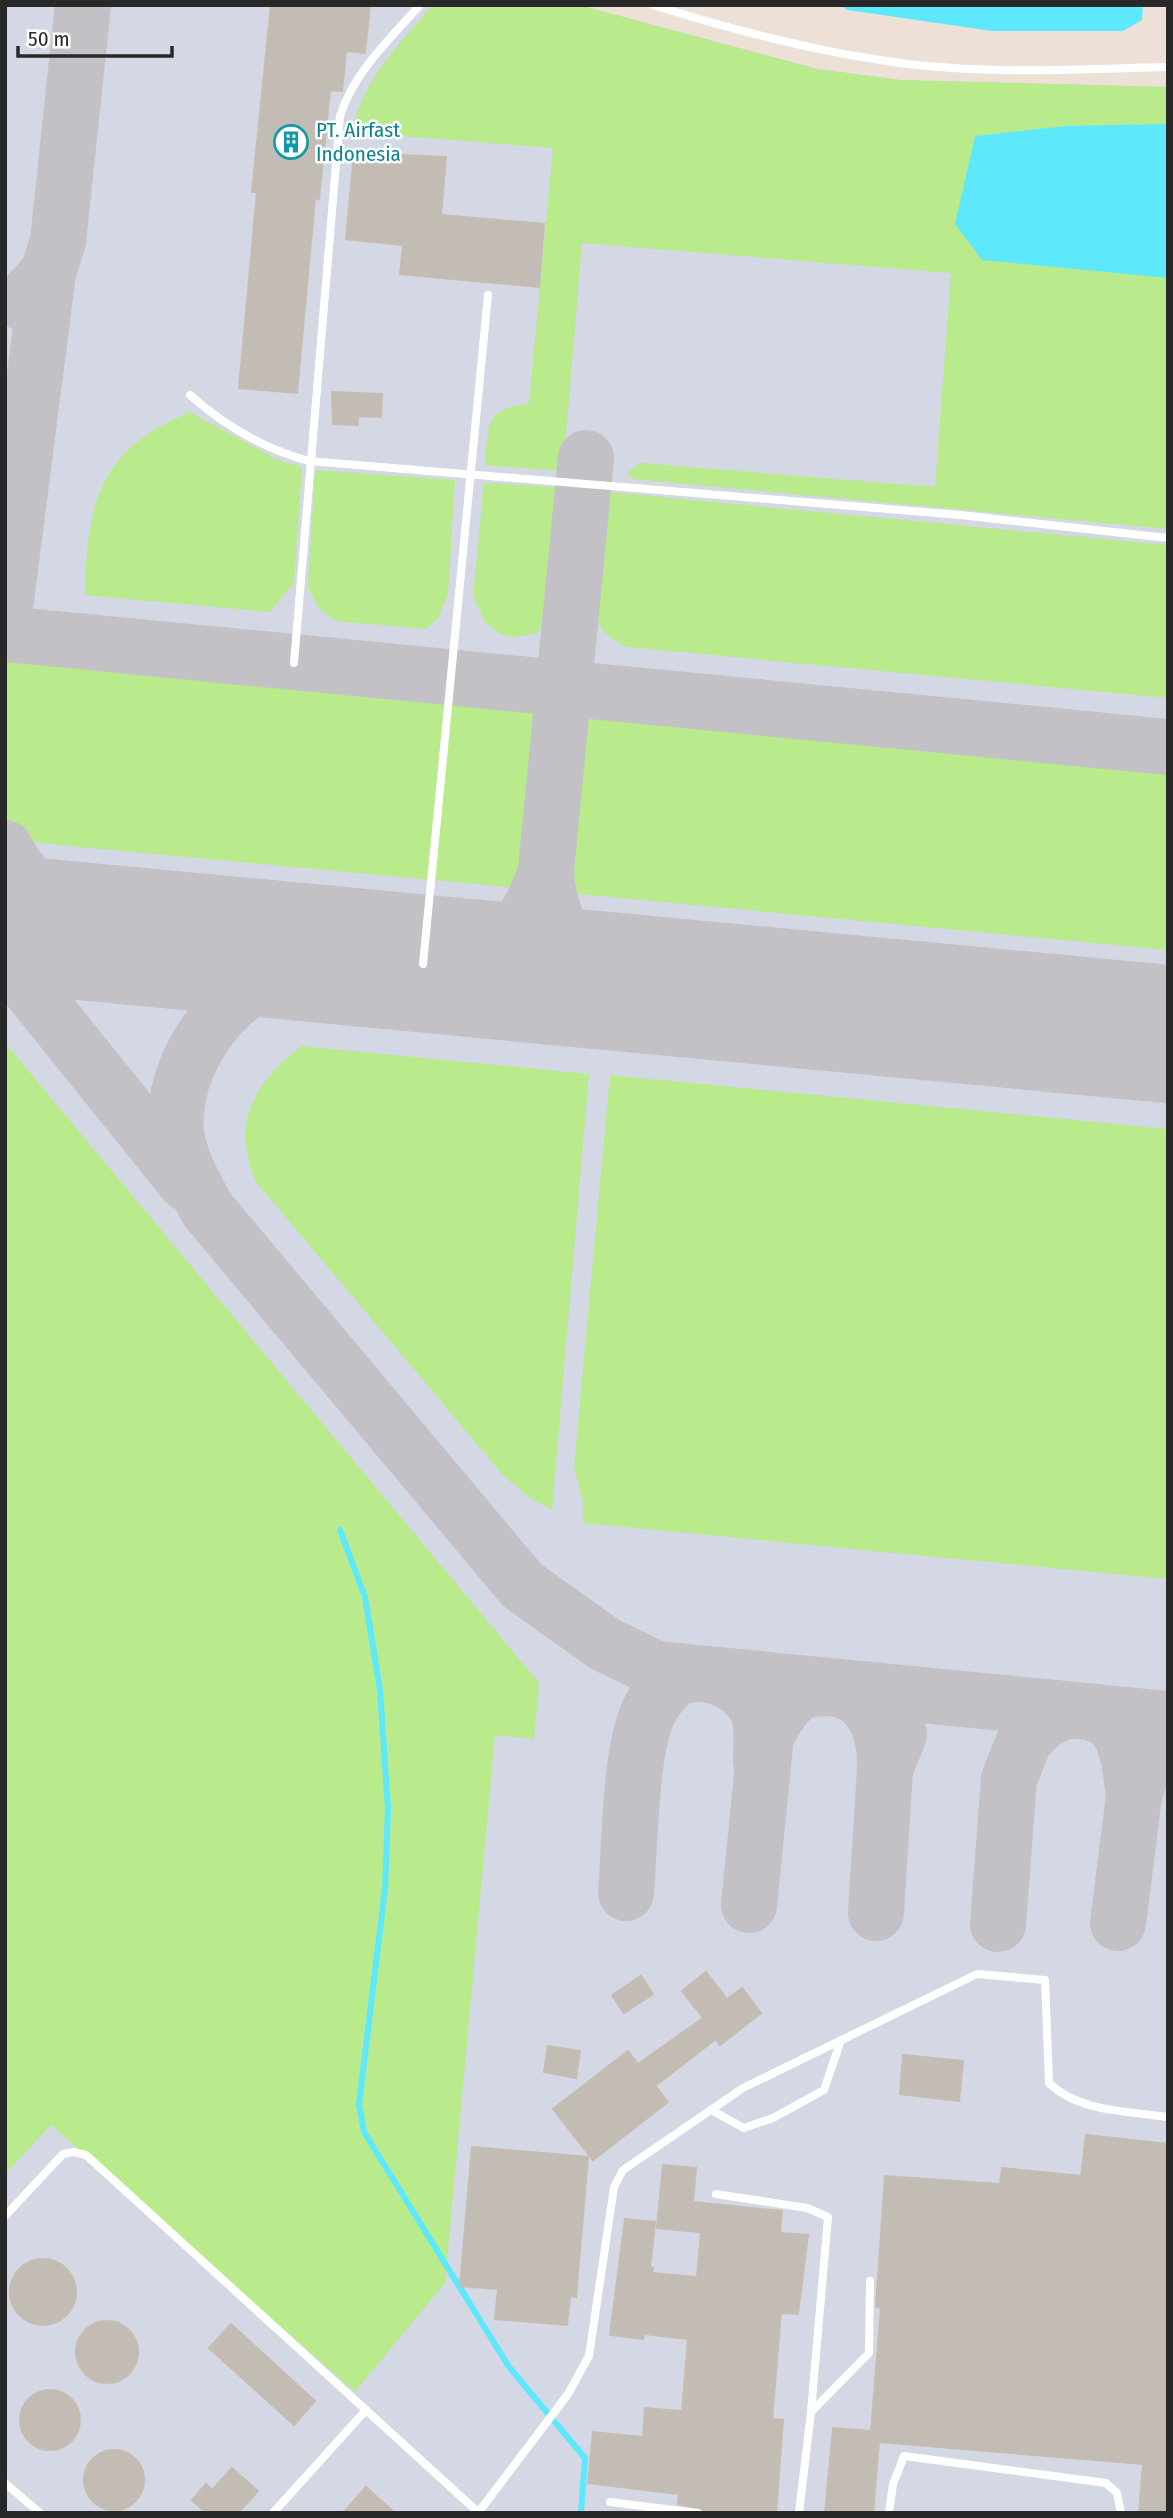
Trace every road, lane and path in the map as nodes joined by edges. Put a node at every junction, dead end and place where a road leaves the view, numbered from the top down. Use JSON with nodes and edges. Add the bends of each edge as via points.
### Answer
{"nodes":[{"id":1,"x":420,"y":5,"type":"edge"},
{"id":2,"x":653,"y":5,"type":"edge"},
{"id":3,"x":1168,"y":67,"type":"edge"},
{"id":4,"x":488,"y":295,"type":"dead end"},
{"id":5,"x":190,"y":395,"type":"dead end"},
{"id":6,"x":309,"y":461,"type":"junction"},
{"id":7,"x":471,"y":474,"type":"junction"},
{"id":8,"x":1168,"y":538,"type":"edge"},
{"id":9,"x":294,"y":663,"type":"dead end"},
{"id":10,"x":424,"y":964,"type":"dead end"},
{"id":11,"x":841,"y":2040,"type":"junction"},
{"id":12,"x":711,"y":2110,"type":"junction"},
{"id":13,"x":1168,"y":2117,"type":"edge"},
{"id":14,"x":716,"y":2194,"type":"dead end"},
{"id":15,"x":5,"y":2216,"type":"edge"},
{"id":16,"x":870,"y":2281,"type":"dead end"},
{"id":17,"x":366,"y":2410,"type":"junction"},
{"id":18,"x":811,"y":2412,"type":"junction"},
{"id":19,"x":5,"y":2483,"type":"edge"},
{"id":20,"x":610,"y":2502,"type":"dead end"},
{"id":21,"x":40,"y":2513,"type":"edge"},
{"id":22,"x":272,"y":2513,"type":"edge"},
{"id":23,"x":478,"y":2513,"type":"edge"},
{"id":24,"x":698,"y":2513,"type":"edge"},
{"id":25,"x":799,"y":2513,"type":"edge"},
{"id":26,"x":889,"y":2513,"type":"edge"},
{"id":27,"x":1121,"y":2513,"type":"edge"}],
"edges":[{"from":1,"to":6,"type":"lane","via":[[370,62],[345,99],[340,116]]},
{"from":2,"to":3,"type":"lane","via":[[769,37],[883,61],[1016,70]]},
{"from":4,"to":7,"type":"lane"},
{"from":5,"to":6,"type":"lane","via":[[249,437]]},
{"from":6,"to":7,"type":"lane"},
{"from":6,"to":9,"type":"lane"},
{"from":7,"to":8,"type":"lane","via":[[960,515]]},
{"from":7,"to":10,"type":"lane"},
{"from":11,"to":12,"type":"lane","via":[[743,2088]]},
{"from":11,"to":12,"type":"lane","via":[[824,2090],[773,2118],[744,2128]]},
{"from":11,"to":13,"type":"lane","via":[[977,1974],[1041,1979],[1045,1980],[1049,2083],[1079,2103]]},
{"from":12,"to":23,"type":"lane","via":[[623,2170],[618,2178],[589,2356],[568,2394]]},
{"from":14,"to":18,"type":"lane","via":[[807,2208],[828,2217]]},
{"from":15,"to":17,"type":"lane","via":[[63,2154],[86,2155]]},
{"from":16,"to":18,"type":"lane","via":[[869,2353]]},
{"from":17,"to":22,"type":"lane"},
{"from":17,"to":23,"type":"lane"},
{"from":18,"to":25,"type":"lane"},
{"from":19,"to":21,"type":"lane"},
{"from":20,"to":24,"type":"lane"},
{"from":26,"to":27,"type":"lane","via":[[893,2484],[904,2456],[1106,2483],[1117,2493]]}]}
